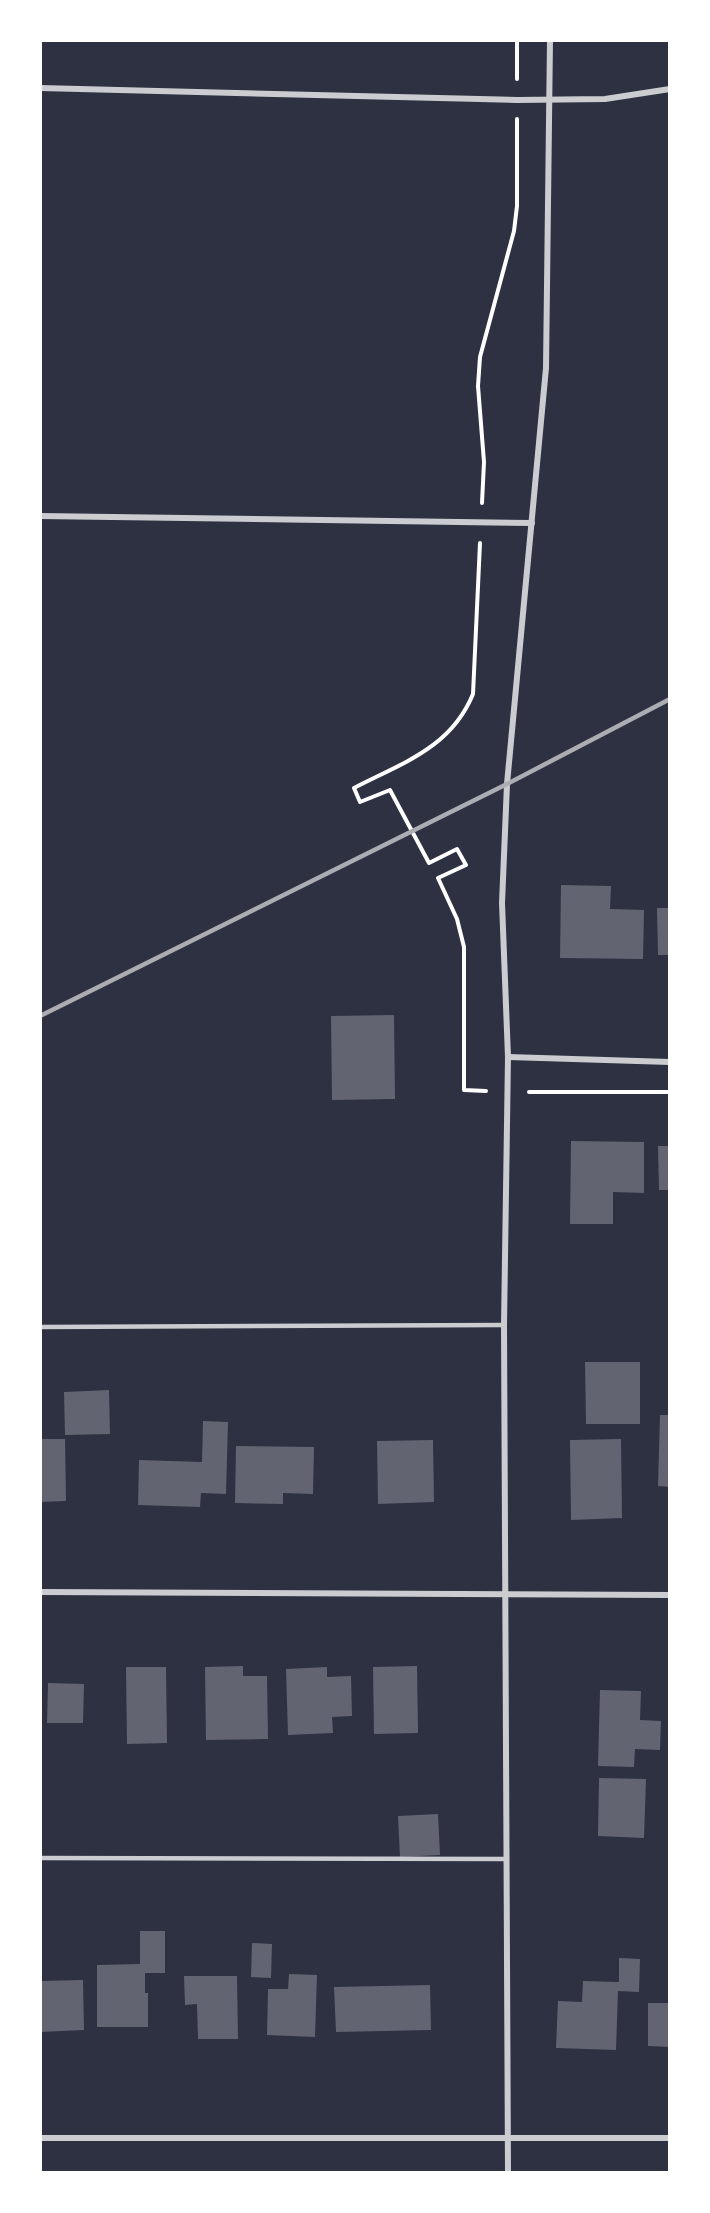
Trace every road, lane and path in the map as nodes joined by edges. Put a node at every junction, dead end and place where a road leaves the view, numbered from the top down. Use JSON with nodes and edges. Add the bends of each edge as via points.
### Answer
{"nodes":[{"id":1,"x":517,"y":40,"type":"edge"},
{"id":2,"x":550,"y":40,"type":"edge"},
{"id":3,"x":40,"y":88,"type":"edge"},
{"id":4,"x":669,"y":89,"type":"edge"},
{"id":5,"x":549,"y":99,"type":"junction"},
{"id":6,"x":517,"y":100,"type":"junction"},
{"id":7,"x":40,"y":516,"type":"edge"},
{"id":8,"x":481,"y":523,"type":"junction"},
{"id":9,"x":532,"y":523,"type":"junction"},
{"id":10,"x":508,"y":1057,"type":"junction"},
{"id":11,"x":669,"y":1062,"type":"edge"},
{"id":12,"x":508,"y":1091,"type":"junction"},
{"id":13,"x":669,"y":1092,"type":"edge"},
{"id":14,"x":504,"y":1324,"type":"junction"},
{"id":15,"x":40,"y":1327,"type":"edge"},
{"id":16,"x":40,"y":1592,"type":"edge"},
{"id":17,"x":506,"y":1594,"type":"junction"},
{"id":18,"x":669,"y":1595,"type":"edge"},
{"id":19,"x":40,"y":1858,"type":"edge"},
{"id":20,"x":507,"y":1859,"type":"junction"},
{"id":21,"x":508,"y":2137,"type":"junction"},
{"id":22,"x":40,"y":2138,"type":"edge"},
{"id":23,"x":669,"y":2138,"type":"edge"},
{"id":24,"x":508,"y":2172,"type":"edge"}],
"edges":[{"from":1,"to":6,"type":"path"},
{"from":2,"to":5,"type":"street"},
{"from":3,"to":6,"type":"street"},
{"from":4,"to":5,"type":"street","via":[[605,99]]},
{"from":5,"to":6,"type":"street"},
{"from":5,"to":9,"type":"street","via":[[546,368]]},
{"from":6,"to":8,"type":"path","via":[[514,231],[480,357],[478,386],[484,462]]},
{"from":7,"to":8,"type":"street"},
{"from":8,"to":9,"type":"street"},
{"from":8,"to":12,"type":"path","via":[[473,694],[467,709],[430,749],[354,788],[360,802],[390,790],[429,862],[457,849],[466,865],[438,878],[457,919],[464,947],[464,1090]]},
{"from":9,"to":10,"type":"street","via":[[504,832],[502,903]]},
{"from":10,"to":11,"type":"street"},
{"from":10,"to":12,"type":"street"},
{"from":12,"to":13,"type":"path"},
{"from":12,"to":14,"type":"street"},
{"from":14,"to":15,"type":"lane"},
{"from":14,"to":17,"type":"street"},
{"from":16,"to":17,"type":"street"},
{"from":17,"to":18,"type":"street"},
{"from":17,"to":20,"type":"street"},
{"from":19,"to":20,"type":"lane"},
{"from":20,"to":21,"type":"street"},
{"from":21,"to":22,"type":"street"},
{"from":21,"to":23,"type":"street"},
{"from":21,"to":24,"type":"street"}]}
